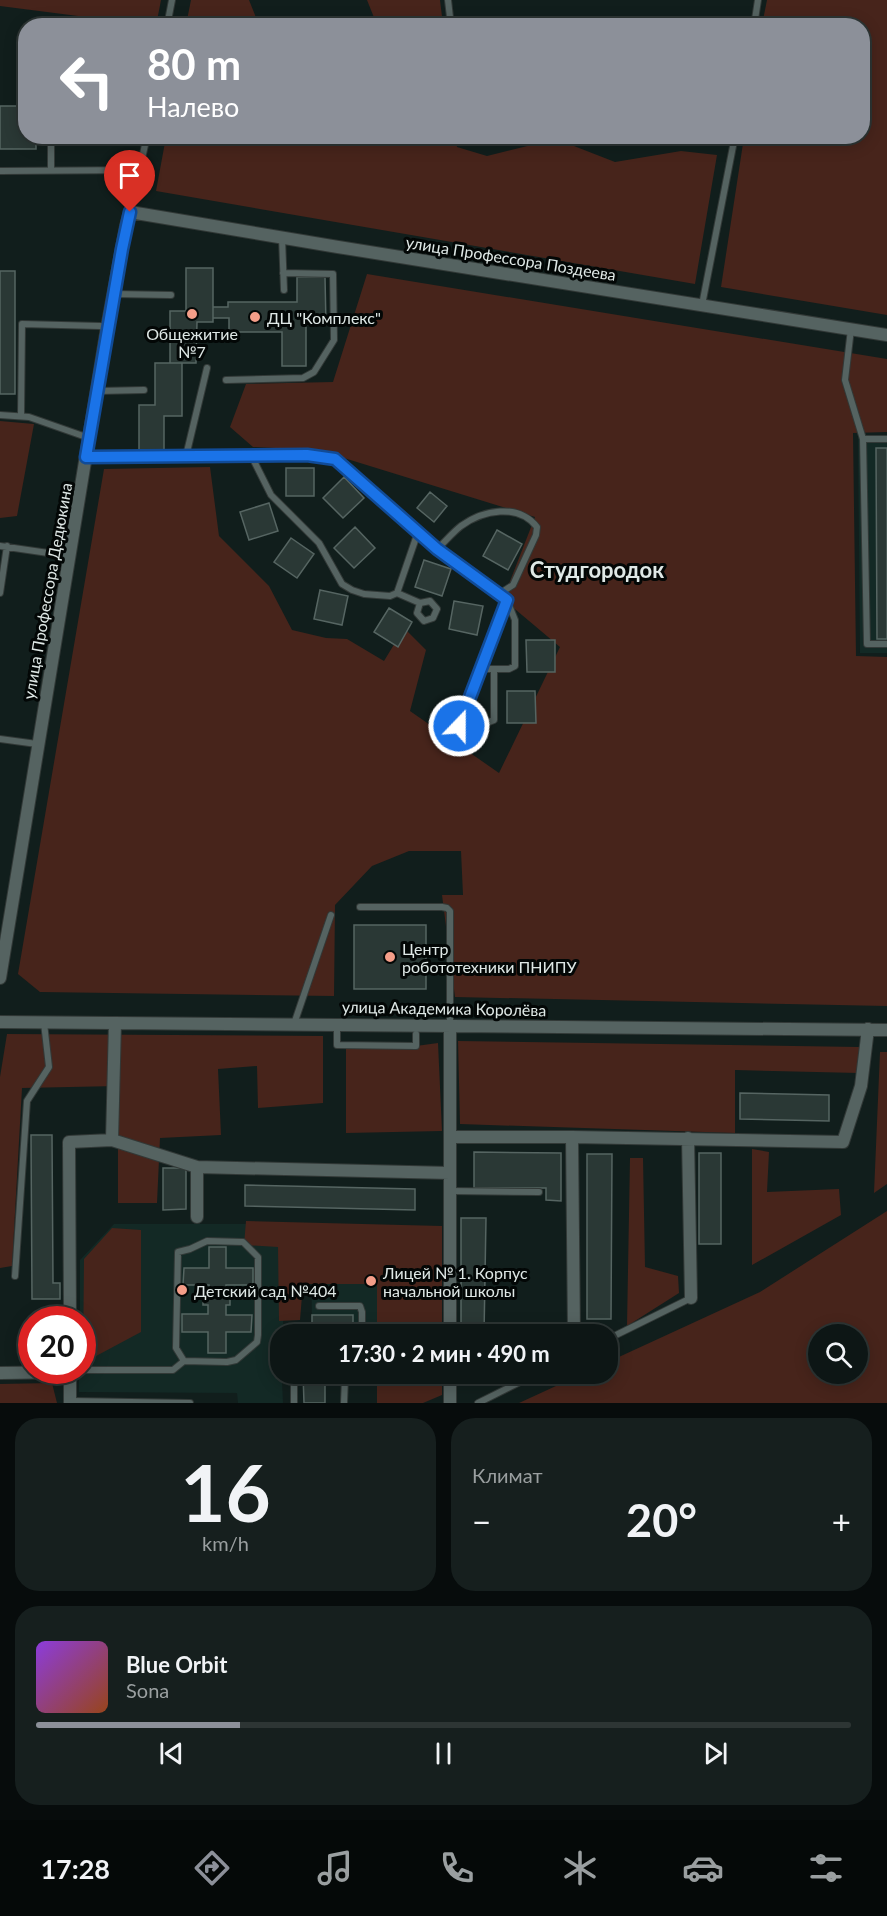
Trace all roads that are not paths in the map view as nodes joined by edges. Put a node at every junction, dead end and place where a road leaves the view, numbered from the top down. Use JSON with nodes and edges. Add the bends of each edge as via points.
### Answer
{"nodes":[{"id":1,"x":172,"y":0,"type":"edge"},
{"id":2,"x":448,"y":0,"type":"edge"},
{"id":3,"x":758,"y":0,"type":"edge"},
{"id":4,"x":169,"y":18,"type":"edge"},
{"id":5,"x":450,"y":18,"type":"edge"},
{"id":6,"x":755,"y":18,"type":"edge"},
{"id":7,"x":51,"y":144,"type":"edge"},
{"id":8,"x":146,"y":144,"type":"edge"},
{"id":9,"x":733,"y":144,"type":"edge"},
{"id":10,"x":141,"y":170,"type":"junction"},
{"id":11,"x":0,"y":171,"type":"edge"},
{"id":12,"x":51,"y":171,"type":"junction"},
{"id":13,"x":130,"y":212,"type":"junction"},
{"id":14,"x":282,"y":237,"type":"junction"},
{"id":15,"x":283,"y":273,"type":"junction"},
{"id":16,"x":284,"y":290,"type":"dead end"},
{"id":17,"x":114,"y":294,"type":"junction"},
{"id":18,"x":171,"y":295,"type":"dead end"},
{"id":19,"x":702,"y":305,"type":"junction"},
{"id":20,"x":107,"y":328,"type":"junction"},
{"id":21,"x":851,"y":329,"type":"junction"},
{"id":22,"x":887,"y":335,"type":"edge"},
{"id":23,"x":207,"y":368,"type":"dead end"},
{"id":24,"x":226,"y":380,"type":"dead end"},
{"id":25,"x":144,"y":390,"type":"dead end"},
{"id":26,"x":98,"y":392,"type":"junction"},
{"id":27,"x":0,"y":416,"type":"edge"},
{"id":28,"x":21,"y":416,"type":"junction"},
{"id":29,"x":89,"y":439,"type":"junction"},
{"id":30,"x":863,"y":439,"type":"junction"},
{"id":31,"x":887,"y":439,"type":"edge"},
{"id":32,"x":251,"y":455,"type":"junction"},
{"id":33,"x":186,"y":456,"type":"junction"},
{"id":34,"x":86,"y":457,"type":"junction"},
{"id":35,"x":418,"y":532,"type":"junction"},
{"id":36,"x":4,"y":546,"type":"edge"},
{"id":37,"x":437,"y":549,"type":"junction"},
{"id":38,"x":69,"y":556,"type":"junction"},
{"id":39,"x":397,"y":593,"type":"junction"},
{"id":40,"x":0,"y":594,"type":"edge"},
{"id":41,"x":500,"y":594,"type":"junction"},
{"id":42,"x":507,"y":600,"type":"junction"},
{"id":43,"x":420,"y":603,"type":"dead end"},
{"id":44,"x":887,"y":644,"type":"edge"},
{"id":45,"x":482,"y":669,"type":"junction"},
{"id":46,"x":494,"y":669,"type":"junction"},
{"id":47,"x":463,"y":716,"type":"junction"},
{"id":48,"x":459,"y":726,"type":"dead end"},
{"id":49,"x":0,"y":739,"type":"edge"},
{"id":50,"x":37,"y":744,"type":"junction"},
{"id":51,"x":360,"y":907,"type":"dead end"},
{"id":52,"x":331,"y":915,"type":"dead end"},
{"id":53,"x":0,"y":978,"type":"edge"},
{"id":54,"x":0,"y":1022,"type":"edge"},
{"id":55,"x":44,"y":1023,"type":"junction"},
{"id":56,"x":115,"y":1023,"type":"junction"},
{"id":57,"x":294,"y":1024,"type":"junction"},
{"id":58,"x":338,"y":1024,"type":"junction"},
{"id":59,"x":450,"y":1025,"type":"junction"},
{"id":60,"x":868,"y":1029,"type":"junction"},
{"id":61,"x":887,"y":1030,"type":"edge"},
{"id":62,"x":416,"y":1034,"type":"dead end"},
{"id":63,"x":450,"y":1137,"type":"junction"},
{"id":64,"x":572,"y":1137,"type":"junction"},
{"id":65,"x":688,"y":1138,"type":"junction"},
{"id":66,"x":112,"y":1140,"type":"junction"},
{"id":67,"x":197,"y":1167,"type":"junction"},
{"id":68,"x":450,"y":1173,"type":"junction"},
{"id":69,"x":450,"y":1191,"type":"junction"},
{"id":70,"x":539,"y":1192,"type":"dead end"},
{"id":71,"x":197,"y":1217,"type":"dead end"},
{"id":72,"x":15,"y":1276,"type":"dead end"},
{"id":73,"x":691,"y":1298,"type":"joint"},
{"id":74,"x":70,"y":1306,"type":"edge"},
{"id":75,"x":319,"y":1306,"type":"dead end"},
{"id":76,"x":362,"y":1324,"type":"edge"},
{"id":77,"x":450,"y":1324,"type":"edge"},
{"id":78,"x":574,"y":1324,"type":"edge"},
{"id":79,"x":618,"y":1334,"type":"edge"},
{"id":80,"x":184,"y":1361,"type":"junction"},
{"id":81,"x":96,"y":1370,"type":"edge"},
{"id":82,"x":18,"y":1372,"type":"edge"},
{"id":83,"x":0,"y":1373,"type":"edge"},
{"id":84,"x":71,"y":1384,"type":"edge"},
{"id":85,"x":294,"y":1384,"type":"edge"},
{"id":86,"x":345,"y":1384,"type":"edge"},
{"id":87,"x":450,"y":1384,"type":"edge"},
{"id":88,"x":516,"y":1384,"type":"edge"},
{"id":89,"x":70,"y":1402,"type":"edge"},
{"id":90,"x":190,"y":1403,"type":"edge"},
{"id":91,"x":294,"y":1403,"type":"edge"},
{"id":92,"x":344,"y":1403,"type":"edge"},
{"id":93,"x":450,"y":1403,"type":"edge"},
{"id":94,"x":478,"y":1403,"type":"edge"}],
"edges":[{"from":1,"to":4,"type":"lane"},
{"from":2,"to":5,"type":"lane"},
{"from":3,"to":6,"type":"lane"},
{"from":7,"to":12,"type":"lane"},
{"from":8,"to":10,"type":"lane"},
{"from":9,"to":19,"type":"lane"},
{"from":10,"to":12,"type":"lane"},
{"from":10,"to":13,"type":"lane"},
{"from":11,"to":12,"type":"lane"},
{"from":13,"to":14,"type":"street","name":"улица Профессора Поздеева"},
{"from":13,"to":17,"type":"street","name":"улица Профессора Дедюкина"},
{"from":14,"to":15,"type":"lane"},
{"from":14,"to":19,"type":"street","name":"улица Профессора Поздеева"},
{"from":15,"to":16,"type":"lane"},
{"from":15,"to":24,"type":"lane","via":[[333,273],[334,340],[314,372],[303,378]]},
{"from":17,"to":18,"type":"lane"},
{"from":17,"to":20,"type":"street","name":"улица Профессора Дедюкина"},
{"from":19,"to":21,"type":"street","name":"улица Профессора Поздеева"},
{"from":20,"to":26,"type":"street","name":"улица Профессора Дедюкина"},
{"from":20,"to":28,"type":"lane","via":[[22,324]]},
{"from":21,"to":22,"type":"street","name":"улица Профессора Поздеева"},
{"from":21,"to":30,"type":"lane","via":[[845,380]]},
{"from":23,"to":33,"type":"lane"},
{"from":25,"to":26,"type":"lane"},
{"from":26,"to":29,"type":"street","name":"улица Профессора Дедюкина"},
{"from":27,"to":28,"type":"lane"},
{"from":28,"to":29,"type":"lane"},
{"from":29,"to":34,"type":"street","name":"улица Профессора Дедюкина"},
{"from":30,"to":31,"type":"lane"},
{"from":30,"to":44,"type":"lane","via":[[867,644]]},
{"from":32,"to":33,"type":"lane"},
{"from":32,"to":35,"type":"lane","via":[[335,459]]},
{"from":32,"to":39,"type":"lane","via":[[271,495],[319,543],[342,584],[364,594]]},
{"from":33,"to":34,"type":"lane"},
{"from":34,"to":38,"type":"street","name":"улица Профессора Дедюкина"},
{"from":35,"to":37,"type":"lane"},
{"from":35,"to":39,"type":"lane"},
{"from":36,"to":38,"type":"lane"},
{"from":36,"to":40,"type":"lane"},
{"from":37,"to":41,"type":"lane"},
{"from":37,"to":41,"type":"lane","via":[[462,525],[488,513],[514,512],[526,516],[537,527],[536,535],[513,585]]},
{"from":38,"to":50,"type":"street","name":"улица Профессора Дедюкина"},
{"from":39,"to":43,"type":"lane"},
{"from":41,"to":42,"type":"lane"},
{"from":42,"to":45,"type":"lane"},
{"from":42,"to":46,"type":"lane","via":[[515,620],[515,666]]},
{"from":45,"to":46,"type":"lane"},
{"from":45,"to":47,"type":"lane"},
{"from":46,"to":47,"type":"lane","via":[[494,720],[475,723]]},
{"from":47,"to":48,"type":"lane"},
{"from":49,"to":50,"type":"lane"},
{"from":50,"to":53,"type":"street","name":"улица Профессора Дедюкина"},
{"from":51,"to":59,"type":"lane","via":[[442,907],[450,911]]},
{"from":52,"to":57,"type":"lane"},
{"from":54,"to":55,"type":"street","name":"улица Академика Королёва"},
{"from":55,"to":56,"type":"street","name":"улица Академика Королёва"},
{"from":55,"to":72,"type":"lane","via":[[49,1067],[27,1101]]},
{"from":56,"to":57,"type":"street","name":"улица Академика Королёва"},
{"from":56,"to":66,"type":"street"},
{"from":57,"to":58,"type":"street","name":"улица Академика Королёва"},
{"from":58,"to":59,"type":"street","name":"улица Академика Королёва"},
{"from":58,"to":62,"type":"lane","via":[[337,1045],[416,1046]]},
{"from":59,"to":60,"type":"street","name":"улица Академика Королёва"},
{"from":59,"to":63,"type":"street"},
{"from":60,"to":61,"type":"street","name":"улица Академика Королёва"},
{"from":60,"to":65,"type":"street","via":[[861,1086],[843,1142]]},
{"from":63,"to":64,"type":"street"},
{"from":63,"to":68,"type":"street"},
{"from":64,"to":65,"type":"street"},
{"from":64,"to":78,"type":"street"},
{"from":65,"to":73,"type":"street"},
{"from":66,"to":67,"type":"street"},
{"from":66,"to":74,"type":"street","via":[[69,1142]]},
{"from":67,"to":68,"type":"street"},
{"from":67,"to":71,"type":"street"},
{"from":68,"to":69,"type":"street"},
{"from":69,"to":70,"type":"lane"},
{"from":69,"to":77,"type":"street"},
{"from":73,"to":79,"type":"lane"},
{"from":75,"to":76,"type":"lane","via":[[360,1306]]},
{"from":80,"to":80,"type":"lane","via":[[232,1361],[257,1342],[258,1257],[243,1242],[207,1241],[178,1252],[177,1348]]},
{"from":80,"to":81,"type":"lane","via":[[169,1371]]},
{"from":82,"to":83,"type":"street"},
{"from":84,"to":89,"type":"street"},
{"from":85,"to":91,"type":"lane"},
{"from":86,"to":92,"type":"lane"},
{"from":87,"to":93,"type":"street"},
{"from":88,"to":94,"type":"lane"},
{"from":89,"to":90,"type":"lane"}]}
